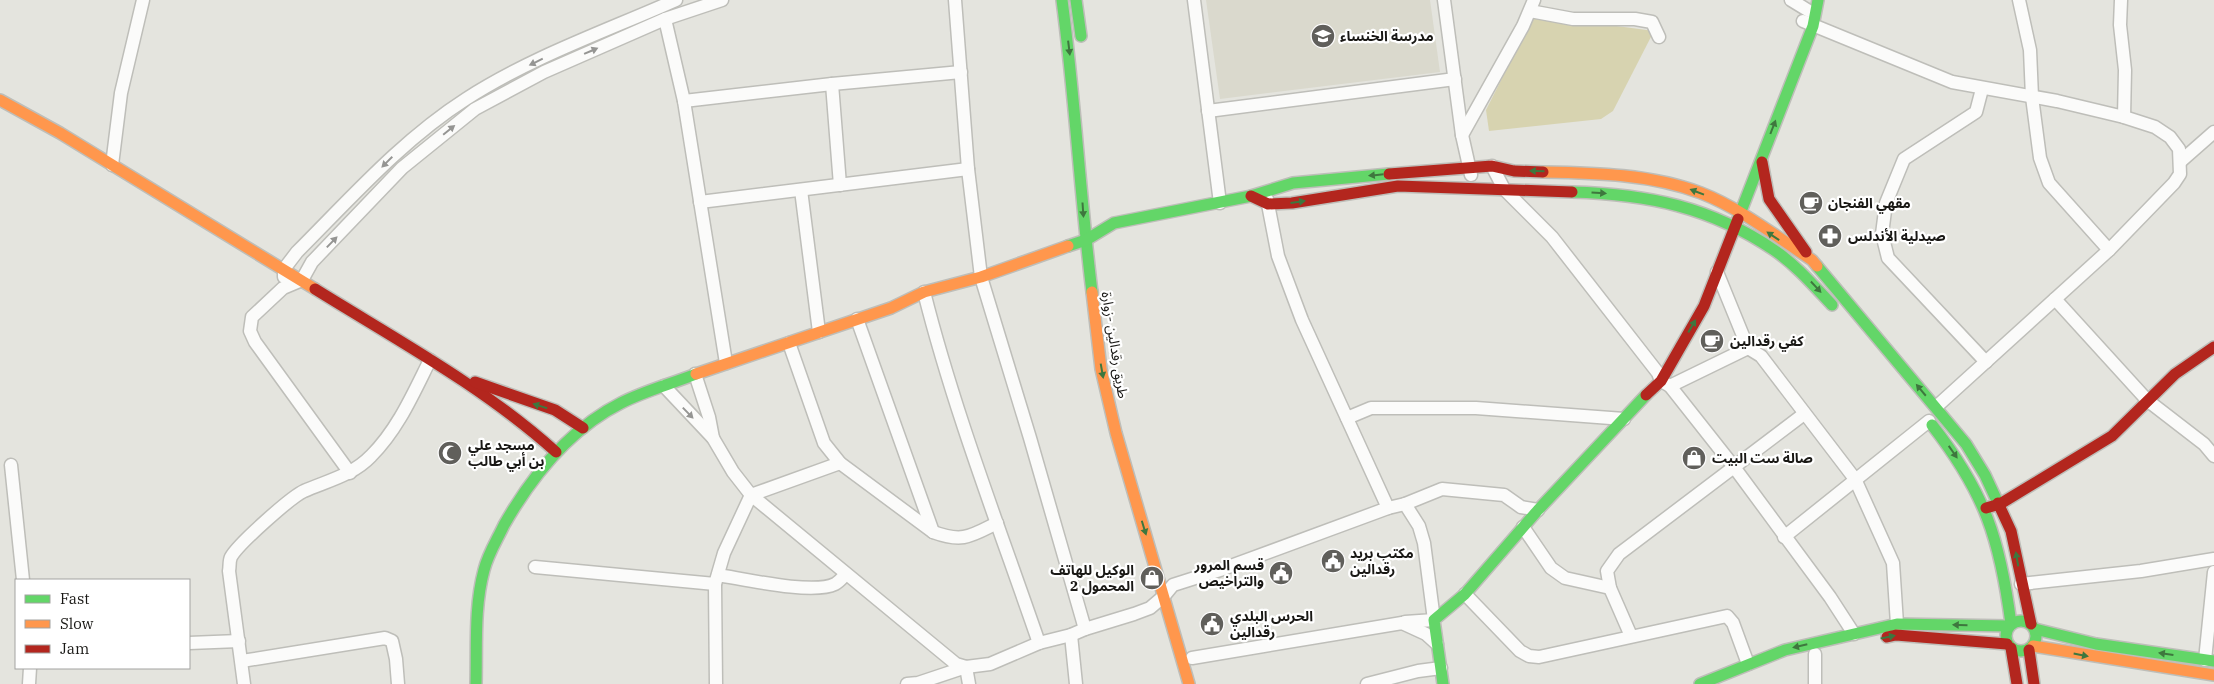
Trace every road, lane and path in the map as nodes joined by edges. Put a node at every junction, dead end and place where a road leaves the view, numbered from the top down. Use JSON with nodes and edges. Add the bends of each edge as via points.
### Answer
{"nodes":[{"id":1,"x":143,"y":0,"type":"edge"},
{"id":2,"x":676,"y":0,"type":"edge"},
{"id":3,"x":722,"y":0,"type":"edge"},
{"id":4,"x":956,"y":0,"type":"edge"},
{"id":5,"x":1062,"y":0,"type":"edge"},
{"id":6,"x":1076,"y":0,"type":"edge"},
{"id":7,"x":1194,"y":0,"type":"edge"},
{"id":8,"x":1444,"y":0,"type":"edge"},
{"id":9,"x":1790,"y":0,"type":"edge"},
{"id":10,"x":2020,"y":0,"type":"edge"},
{"id":11,"x":2121,"y":0,"type":"edge"},
{"id":12,"x":1532,"y":5,"type":"edge"},
{"id":13,"x":1812,"y":12,"type":"edge"},
{"id":14,"x":665,"y":19,"type":"junction"},
{"id":15,"x":1659,"y":37,"type":"dead end"},
{"id":16,"x":1083,"y":50,"type":"dead end"},
{"id":17,"x":961,"y":72,"type":"junction"},
{"id":18,"x":1455,"y":79,"type":"junction"},
{"id":19,"x":832,"y":84,"type":"junction"},
{"id":20,"x":1982,"y":88,"type":"junction"},
{"id":21,"x":2032,"y":97,"type":"junction"},
{"id":22,"x":0,"y":100,"type":"edge"},
{"id":23,"x":684,"y":102,"type":"junction"},
{"id":24,"x":1208,"y":111,"type":"junction"},
{"id":25,"x":2124,"y":117,"type":"junction"},
{"id":26,"x":2214,"y":132,"type":"edge"},
{"id":27,"x":1462,"y":135,"type":"junction"},
{"id":28,"x":1762,"y":157,"type":"junction"},
{"id":29,"x":2181,"y":161,"type":"junction"},
{"id":30,"x":112,"y":165,"type":"junction"},
{"id":31,"x":1492,"y":166,"type":"junction"},
{"id":32,"x":968,"y":168,"type":"junction"},
{"id":33,"x":1471,"y":170,"type":"junction"},
{"id":34,"x":840,"y":185,"type":"junction"},
{"id":35,"x":1472,"y":188,"type":"junction"},
{"id":36,"x":1504,"y":189,"type":"junction"},
{"id":37,"x":801,"y":190,"type":"junction"},
{"id":38,"x":1267,"y":198,"type":"junction"},
{"id":39,"x":700,"y":202,"type":"junction"},
{"id":40,"x":1220,"y":203,"type":"junction"},
{"id":41,"x":1736,"y":211,"type":"junction"},
{"id":42,"x":1730,"y":224,"type":"junction"},
{"id":43,"x":1097,"y":227,"type":"junction"},
{"id":44,"x":1755,"y":238,"type":"junction"},
{"id":45,"x":1086,"y":240,"type":"junction"},
{"id":46,"x":2108,"y":250,"type":"junction"},
{"id":47,"x":1719,"y":251,"type":"junction"},
{"id":48,"x":297,"y":252,"type":"junction"},
{"id":49,"x":1812,"y":260,"type":"junction"},
{"id":50,"x":312,"y":262,"type":"junction"},
{"id":51,"x":284,"y":269,"type":"junction"},
{"id":52,"x":1717,"y":272,"type":"junction"},
{"id":53,"x":981,"y":277,"type":"junction"},
{"id":54,"x":302,"y":280,"type":"junction"},
{"id":55,"x":283,"y":288,"type":"junction"},
{"id":56,"x":924,"y":292,"type":"junction"},
{"id":57,"x":2055,"y":299,"type":"junction"},
{"id":58,"x":1686,"y":313,"type":"dead end"},
{"id":59,"x":1841,"y":316,"type":"dead end"},
{"id":60,"x":857,"y":319,"type":"junction"},
{"id":61,"x":819,"y":332,"type":"junction"},
{"id":62,"x":789,"y":343,"type":"junction"},
{"id":63,"x":2214,"y":347,"type":"edge"},
{"id":64,"x":1748,"y":348,"type":"junction"},
{"id":65,"x":430,"y":360,"type":"junction"},
{"id":66,"x":1986,"y":362,"type":"junction"},
{"id":67,"x":726,"y":363,"type":"junction"},
{"id":68,"x":453,"y":374,"type":"junction"},
{"id":69,"x":695,"y":374,"type":"junction"},
{"id":70,"x":1115,"y":376,"type":"dead end"},
{"id":71,"x":1663,"y":380,"type":"junction"},
{"id":72,"x":664,"y":386,"type":"junction"},
{"id":73,"x":2147,"y":400,"type":"junction"},
{"id":74,"x":1936,"y":407,"type":"junction"},
{"id":75,"x":1804,"y":414,"type":"junction"},
{"id":76,"x":1926,"y":417,"type":"joint"},
{"id":77,"x":1346,"y":418,"type":"junction"},
{"id":78,"x":1624,"y":418,"type":"junction"},
{"id":79,"x":583,"y":428,"type":"junction"},
{"id":80,"x":714,"y":438,"type":"junction"},
{"id":81,"x":556,"y":452,"type":"junction"},
{"id":82,"x":2214,"y":456,"type":"edge"},
{"id":83,"x":840,"y":462,"type":"junction"},
{"id":84,"x":11,"y":465,"type":"dead end"},
{"id":85,"x":1734,"y":467,"type":"junction"},
{"id":86,"x":350,"y":473,"type":"junction"},
{"id":87,"x":1855,"y":479,"type":"junction"},
{"id":88,"x":752,"y":495,"type":"junction"},
{"id":89,"x":1405,"y":504,"type":"junction"},
{"id":90,"x":2000,"y":504,"type":"junction"},
{"id":91,"x":1388,"y":508,"type":"junction"},
{"id":92,"x":1986,"y":508,"type":"junction"},
{"id":93,"x":1538,"y":510,"type":"junction"},
{"id":94,"x":998,"y":524,"type":"junction"},
{"id":95,"x":1522,"y":527,"type":"junction"},
{"id":96,"x":933,"y":532,"type":"junction"},
{"id":97,"x":1784,"y":537,"type":"junction"},
{"id":98,"x":2214,"y":558,"type":"edge"},
{"id":99,"x":535,"y":567,"type":"dead end"},
{"id":100,"x":2214,"y":572,"type":"edge"},
{"id":101,"x":846,"y":574,"type":"junction"},
{"id":102,"x":23,"y":579,"type":"edge"},
{"id":103,"x":716,"y":580,"type":"junction"},
{"id":104,"x":1172,"y":580,"type":"junction"},
{"id":105,"x":2021,"y":584,"type":"junction"},
{"id":106,"x":1610,"y":588,"type":"junction"},
{"id":107,"x":1465,"y":594,"type":"junction"},
{"id":108,"x":1164,"y":596,"type":"junction"},
{"id":109,"x":1178,"y":600,"type":"dead end"},
{"id":110,"x":1434,"y":620,"type":"junction"},
{"id":111,"x":1402,"y":623,"type":"junction"},
{"id":112,"x":1897,"y":624,"type":"junction"},
{"id":113,"x":2010,"y":625,"type":"junction"},
{"id":114,"x":2033,"y":626,"type":"junction"},
{"id":115,"x":1084,"y":629,"type":"junction"},
{"id":116,"x":1186,"y":632,"type":"dead end"},
{"id":117,"x":1854,"y":634,"type":"junction"},
{"id":118,"x":1072,"y":635,"type":"junction"},
{"id":119,"x":1631,"y":636,"type":"junction"},
{"id":120,"x":239,"y":641,"type":"junction"},
{"id":121,"x":190,"y":643,"type":"edge"},
{"id":122,"x":1039,"y":643,"type":"junction"},
{"id":123,"x":1437,"y":644,"type":"junction"},
{"id":124,"x":1831,"y":644,"type":"junction"},
{"id":125,"x":2009,"y":646,"type":"junction"},
{"id":126,"x":2031,"y":648,"type":"junction"},
{"id":127,"x":1815,"y":654,"type":"junction"},
{"id":128,"x":1192,"y":658,"type":"junction"},
{"id":129,"x":242,"y":661,"type":"junction"},
{"id":130,"x":2210,"y":661,"type":"edge"},
{"id":131,"x":1748,"y":664,"type":"junction"},
{"id":132,"x":966,"y":667,"type":"junction"},
{"id":133,"x":1441,"y":668,"type":"junction"},
{"id":134,"x":30,"y":669,"type":"edge"},
{"id":135,"x":2214,"y":675,"type":"edge"},
{"id":136,"x":29,"y":684,"type":"edge"},
{"id":137,"x":244,"y":684,"type":"edge"},
{"id":138,"x":398,"y":684,"type":"edge"},
{"id":139,"x":476,"y":684,"type":"edge"},
{"id":140,"x":716,"y":684,"type":"edge"},
{"id":141,"x":915,"y":684,"type":"edge"},
{"id":142,"x":969,"y":684,"type":"edge"},
{"id":143,"x":1076,"y":684,"type":"edge"},
{"id":144,"x":1188,"y":684,"type":"edge"},
{"id":145,"x":1201,"y":684,"type":"edge"},
{"id":146,"x":1367,"y":684,"type":"edge"},
{"id":147,"x":1444,"y":684,"type":"edge"},
{"id":148,"x":1700,"y":684,"type":"edge"},
{"id":149,"x":1724,"y":684,"type":"edge"},
{"id":150,"x":1815,"y":684,"type":"edge"},
{"id":151,"x":2017,"y":684,"type":"edge"},
{"id":152,"x":2034,"y":684,"type":"edge"}],
"edges":[{"from":1,"to":30,"type":"street","via":[[121,93]]},
{"from":2,"to":48,"type":"street","one_way":true,"via":[[535,62],[466,99],[398,151]]},
{"from":3,"to":14,"type":"street"},
{"from":4,"to":17,"type":"street"},
{"from":5,"to":45,"type":"main road","name":"طريق رقدالين -زوارة","one_way":true},
{"from":6,"to":16,"type":"main road"},
{"from":7,"to":24,"type":"street"},
{"from":8,"to":18,"type":"street"},
{"from":9,"to":13,"type":"street"},
{"from":10,"to":21,"type":"street","via":[[2030,50]]},
{"from":11,"to":25,"type":"street"},
{"from":12,"to":15,"type":"street","via":[[1573,19],[1635,18],[1652,22]]},
{"from":12,"to":27,"type":"street"},
{"from":13,"to":20,"type":"street","via":[[1952,82]]},
{"from":28,"to":13,"type":"main road","one_way":true},
{"from":13,"to":41,"type":"main road"},
{"from":14,"to":23,"type":"street"},
{"from":50,"to":14,"type":"street","one_way":true,"via":[[402,168],[475,110],[544,72]]},
{"from":17,"to":19,"type":"street"},
{"from":17,"to":32,"type":"street"},
{"from":18,"to":24,"type":"street"},
{"from":18,"to":27,"type":"street"},
{"from":19,"to":23,"type":"street"},
{"from":19,"to":34,"type":"street"},
{"from":20,"to":21,"type":"street"},
{"from":20,"to":66,"type":"street","via":[[1976,112],[1904,159],[1886,203],[1882,234],[1888,258]]},
{"from":21,"to":25,"type":"street"},
{"from":21,"to":46,"type":"street","via":[[2040,158],[2050,183]]},
{"from":22,"to":30,"type":"main road"},
{"from":23,"to":39,"type":"street"},
{"from":24,"to":40,"type":"street"},
{"from":25,"to":29,"type":"street","via":[[2155,127],[2170,137],[2179,149]]},
{"from":26,"to":29,"type":"street"},
{"from":27,"to":33,"type":"street"},
{"from":28,"to":41,"type":"main road"},
{"from":28,"to":49,"type":"main road","via":[[1769,199]]},
{"from":29,"to":46,"type":"street","via":[[2180,174],[2174,183]]},
{"from":30,"to":51,"type":"main road"},
{"from":31,"to":33,"type":"main road"},
{"from":31,"to":36,"type":"street"},
{"from":41,"to":31,"type":"main road","one_way":true,"via":[[1703,194],[1639,178],[1514,171]]},
{"from":32,"to":34,"type":"street"},
{"from":32,"to":53,"type":"street"},
{"from":33,"to":35,"type":"street"},
{"from":33,"to":38,"type":"main road","one_way":true,"via":[[1408,172],[1293,183]]},
{"from":34,"to":37,"type":"street"},
{"from":35,"to":36,"type":"main road"},
{"from":38,"to":35,"type":"main road","one_way":true,"via":[[1292,203],[1398,186]]},
{"from":36,"to":42,"type":"main road","one_way":true,"via":[[1640,196],[1696,210]]},
{"from":36,"to":71,"type":"street","via":[[1552,237]]},
{"from":37,"to":39,"type":"street"},
{"from":37,"to":61,"type":"street"},
{"from":38,"to":40,"type":"main road","via":[[1251,196]]},
{"from":38,"to":77,"type":"street","via":[[1278,256],[1302,320]]},
{"from":39,"to":67,"type":"street"},
{"from":40,"to":43,"type":"main road"},
{"from":41,"to":42,"type":"main road"},
{"from":49,"to":41,"type":"main road","one_way":true},
{"from":42,"to":44,"type":"main road"},
{"from":42,"to":47,"type":"main road"},
{"from":43,"to":45,"type":"main road"},
{"from":43,"to":70,"type":"main road","name":"طريق رقدالين -زوارة","via":[[1106,337]]},
{"from":44,"to":47,"type":"main road","via":[[1739,241]]},
{"from":44,"to":59,"type":"main road","one_way":true,"via":[[1795,267]]},
{"from":45,"to":53,"type":"main road"},
{"from":45,"to":108,"type":"main road","name":"طريق رقدالين -زوارة","one_way":true,"via":[[1107,400]]},
{"from":46,"to":57,"type":"street"},
{"from":47,"to":52,"type":"main road"},
{"from":48,"to":50,"type":"street"},
{"from":48,"to":51,"type":"street"},
{"from":74,"to":49,"type":"main road","one_way":true},
{"from":50,"to":54,"type":"street"},
{"from":51,"to":54,"type":"main road"},
{"from":51,"to":55,"type":"street"},
{"from":52,"to":64,"type":"street"},
{"from":71,"to":52,"type":"main road","one_way":true,"via":[[1704,306]]},
{"from":53,"to":56,"type":"main road"},
{"from":53,"to":115,"type":"street"},
{"from":54,"to":55,"type":"street"},
{"from":54,"to":65,"type":"main road"},
{"from":55,"to":86,"type":"street","via":[[252,317],[250,331]]},
{"from":56,"to":60,"type":"main road","via":[[891,308]]},
{"from":56,"to":94,"type":"street","via":[[939,350]]},
{"from":57,"to":66,"type":"street"},
{"from":57,"to":73,"type":"street"},
{"from":58,"to":71,"type":"main road"},
{"from":60,"to":61,"type":"main road"},
{"from":60,"to":96,"type":"street"},
{"from":61,"to":62,"type":"main road"},
{"from":62,"to":67,"type":"main road"},
{"from":62,"to":83,"type":"street","via":[[824,443]]},
{"from":63,"to":73,"type":"main road","via":[[2175,374]]},
{"from":64,"to":71,"type":"street"},
{"from":64,"to":75,"type":"street","via":[[1761,356]]},
{"from":65,"to":68,"type":"main road"},
{"from":65,"to":86,"type":"street","via":[[391,435],[370,458]]},
{"from":66,"to":74,"type":"street"},
{"from":67,"to":69,"type":"main road"},
{"from":79,"to":68,"type":"main road","one_way":true,"via":[[555,410]]},
{"from":68,"to":81,"type":"main road","via":[[526,425]]},
{"from":69,"to":72,"type":"main road"},
{"from":69,"to":80,"type":"street"},
{"from":71,"to":78,"type":"main road"},
{"from":71,"to":85,"type":"street"},
{"from":72,"to":79,"type":"main road","via":[[621,402]]},
{"from":72,"to":80,"type":"street","one_way":true},
{"from":73,"to":82,"type":"street","via":[[2204,444]]},
{"from":73,"to":90,"type":"main road","via":[[2112,436]]},
{"from":74,"to":90,"type":"main road","via":[[1966,444]]},
{"from":75,"to":85,"type":"street"},
{"from":75,"to":87,"type":"street"},
{"from":76,"to":87,"type":"street"},
{"from":76,"to":92,"type":"main road","one_way":true,"via":[[1965,469]]},
{"from":77,"to":78,"type":"street","via":[[1371,408],[1476,408]]},
{"from":77,"to":91,"type":"street"},
{"from":78,"to":93,"type":"main road"},
{"from":79,"to":81,"type":"main road"},
{"from":80,"to":88,"type":"street","via":[[733,472]]},
{"from":81,"to":139,"type":"main road","via":[[522,494],[489,556],[477,610]]},
{"from":83,"to":88,"type":"street"},
{"from":83,"to":96,"type":"street"},
{"from":84,"to":102,"type":"street"},
{"from":85,"to":97,"type":"street"},
{"from":85,"to":106,"type":"street","via":[[1619,554],[1607,571]]},
{"from":86,"to":120,"type":"street","via":[[324,481],[297,495],[239,545],[230,559],[229,571]]},
{"from":87,"to":97,"type":"street"},
{"from":87,"to":112,"type":"street","via":[[1893,563]]},
{"from":88,"to":101,"type":"street"},
{"from":88,"to":103,"type":"street","via":[[724,553]]},
{"from":89,"to":91,"type":"street"},
{"from":89,"to":93,"type":"street","via":[[1442,489],[1504,495],[1521,507]]},
{"from":89,"to":110,"type":"street","via":[[1419,526],[1424,542]]},
{"from":90,"to":92,"type":"main road"},
{"from":105,"to":90,"type":"main road","one_way":true,"via":[[2012,538]]},
{"from":91,"to":104,"type":"street","via":[[1220,570]]},
{"from":92,"to":113,"type":"main road","via":[[2004,571]]},
{"from":93,"to":95,"type":"main road"},
{"from":94,"to":96,"type":"street","via":[[960,538],[951,539]]},
{"from":94,"to":122,"type":"street"},
{"from":95,"to":106,"type":"street","via":[[1551,568],[1565,578]]},
{"from":95,"to":107,"type":"main road"},
{"from":97,"to":117,"type":"street"},
{"from":98,"to":105,"type":"street","via":[[2141,571]]},
{"from":99,"to":103,"type":"street"},
{"from":100,"to":130,"type":"street"},
{"from":101,"to":103,"type":"street","via":[[836,584],[808,588]]},
{"from":101,"to":132,"type":"street","via":[[956,664]]},
{"from":103,"to":140,"type":"street"},
{"from":104,"to":108,"type":"street"},
{"from":104,"to":109,"type":"main road"},
{"from":105,"to":114,"type":"main road"},
{"from":106,"to":119,"type":"street"},
{"from":107,"to":110,"type":"main road"},
{"from":107,"to":119,"type":"street","via":[[1520,651],[1529,656],[1539,657]]},
{"from":108,"to":115,"type":"street","via":[[1150,608]]},
{"from":108,"to":144,"type":"main road","name":"طريق رقدالين -زوارة"},
{"from":110,"to":111,"type":"street"},
{"from":110,"to":123,"type":"main road"},
{"from":111,"to":123,"type":"street","via":[[1426,634]]},
{"from":111,"to":128,"type":"street"},
{"from":113,"to":112,"type":"main road","one_way":true},
{"from":112,"to":117,"type":"main road"},
{"from":113,"to":114,"type":"main road","via":[[2021,621]]},
{"from":113,"to":125,"type":"main road","via":[[2006,632]]},
{"from":114,"to":126,"type":"main road","via":[[2036,640]]},
{"from":130,"to":114,"type":"main road","one_way":true,"via":[[2096,644]]},
{"from":115,"to":118,"type":"street"},
{"from":116,"to":128,"type":"main road"},
{"from":117,"to":124,"type":"main road"},
{"from":118,"to":122,"type":"street"},
{"from":118,"to":143,"type":"street"},
{"from":119,"to":131,"type":"street","via":[[1728,616]]},
{"from":120,"to":121,"type":"street"},
{"from":120,"to":129,"type":"street"},
{"from":122,"to":132,"type":"street","via":[[990,664]]},
{"from":123,"to":133,"type":"main road"},
{"from":124,"to":125,"type":"main road","one_way":true,"via":[[1896,635]]},
{"from":124,"to":127,"type":"main road"},
{"from":124,"to":131,"type":"main road","one_way":true,"via":[[1785,650]]},
{"from":125,"to":126,"type":"main road","via":[[2020,652]]},
{"from":125,"to":151,"type":"main road"},
{"from":126,"to":135,"type":"main road","one_way":true},
{"from":126,"to":152,"type":"main road"},
{"from":127,"to":149,"type":"main road","via":[[1789,659]]},
{"from":127,"to":150,"type":"street"},
{"from":128,"to":145,"type":"main road"},
{"from":129,"to":137,"type":"street"},
{"from":129,"to":138,"type":"street","via":[[385,638],[392,641]]},
{"from":131,"to":148,"type":"main road"},
{"from":132,"to":141,"type":"street"},
{"from":132,"to":142,"type":"street"},
{"from":133,"to":146,"type":"street"},
{"from":133,"to":147,"type":"main road"},
{"from":134,"to":136,"type":"street"}]}
